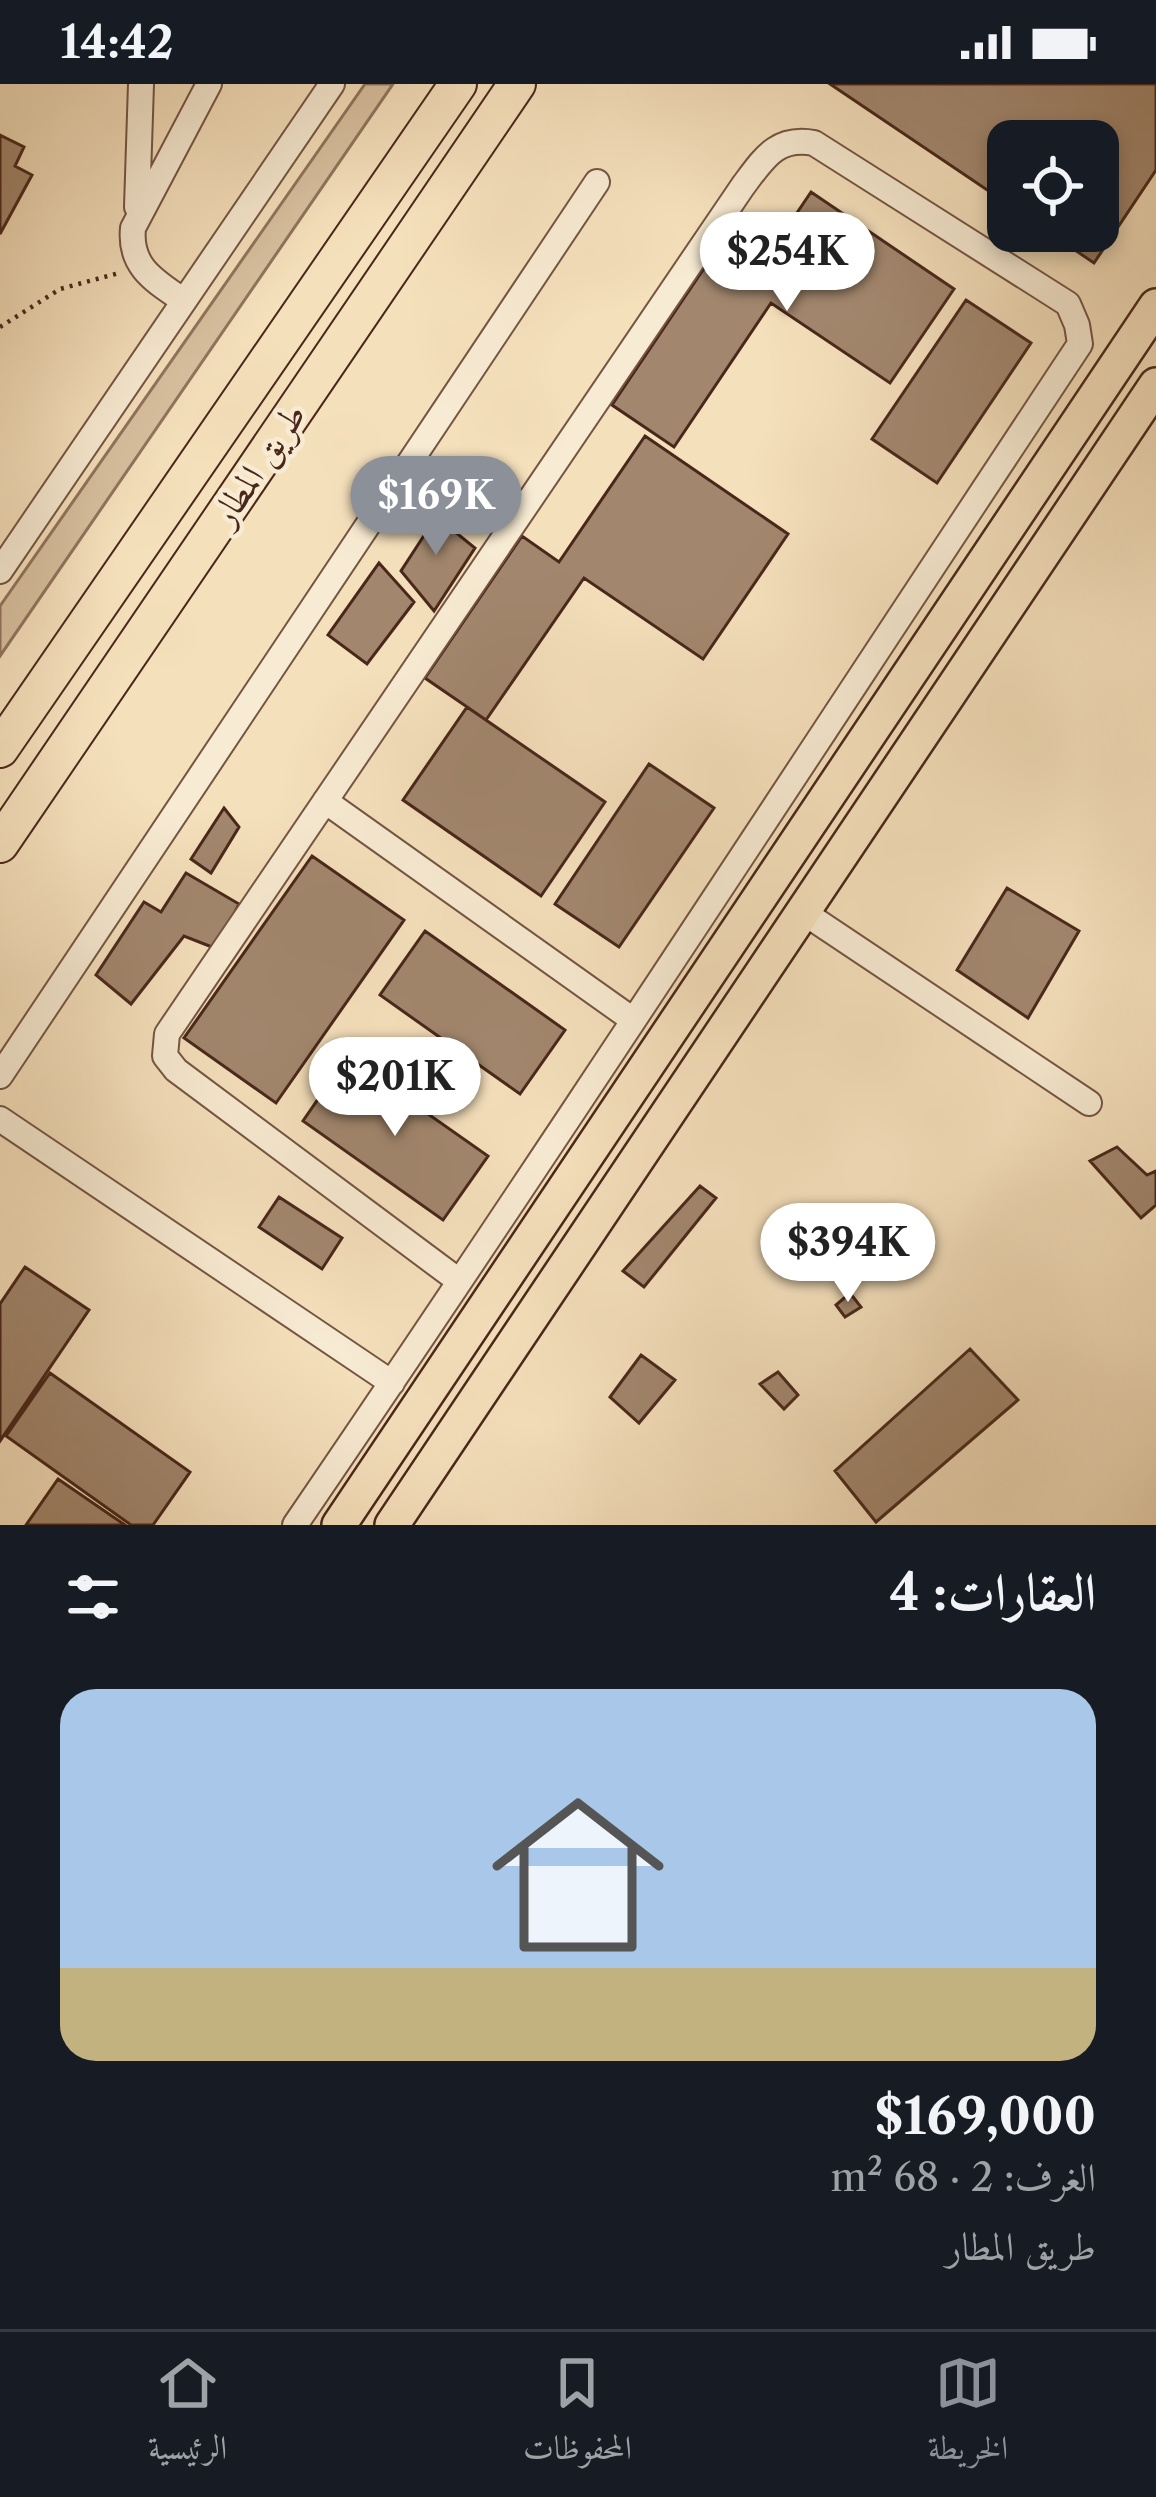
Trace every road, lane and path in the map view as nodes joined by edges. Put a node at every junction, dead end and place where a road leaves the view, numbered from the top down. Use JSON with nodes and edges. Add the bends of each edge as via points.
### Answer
{"nodes":[{"id":1,"x":141,"y":84,"type":"edge"},
{"id":2,"x":209,"y":84,"type":"edge"},
{"id":3,"x":458,"y":84,"type":"edge"},
{"id":4,"x":517,"y":84,"type":"edge"},
{"id":5,"x":322,"y":87,"type":"edge"},
{"id":6,"x":597,"y":182,"type":"dead end"},
{"id":7,"x":137,"y":216,"type":"junction"},
{"id":8,"x":140,"y":267,"type":"junction"},
{"id":9,"x":184,"y":301,"type":"junction"},
{"id":10,"x":1156,"y":306,"type":"edge"},
{"id":11,"x":0,"y":327,"type":"edge"},
{"id":12,"x":1156,"y":385,"type":"edge"},
{"id":13,"x":0,"y":571,"type":"edge"},
{"id":14,"x":0,"y":749,"type":"edge"},
{"id":15,"x":325,"y":801,"type":"junction"},
{"id":16,"x":0,"y":844,"type":"edge"},
{"id":17,"x":750,"y":912,"type":"junction"},
{"id":18,"x":795,"y":924,"type":"junction"},
{"id":19,"x":633,"y":1020,"type":"junction"},
{"id":20,"x":0,"y":1076,"type":"edge"},
{"id":21,"x":1089,"y":1103,"type":"dead end"},
{"id":22,"x":0,"y":1119,"type":"edge"},
{"id":23,"x":459,"y":1282,"type":"junction"},
{"id":24,"x":392,"y":1383,"type":"junction"},
{"id":25,"x":295,"y":1525,"type":"edge"},
{"id":26,"x":339,"y":1525,"type":"edge"},
{"id":27,"x":392,"y":1525,"type":"edge"}],
"edges":[{"from":1,"to":7,"type":"street"},
{"from":2,"to":7,"type":"street"},
{"from":3,"to":14,"type":"highway","name":"طريق المطار"},
{"from":4,"to":16,"type":"highway","name":"طريق المطار"},
{"from":5,"to":9,"type":"street"},
{"from":6,"to":20,"type":"street"},
{"from":7,"to":8,"type":"street","via":[[131,242]]},
{"from":8,"to":9,"type":"street"},
{"from":8,"to":11,"type":"path","via":[[60,289]]},
{"from":9,"to":13,"type":"street"},
{"from":10,"to":17,"type":"main road"},
{"from":12,"to":18,"type":"main road"},
{"from":15,"to":19,"type":"street"},
{"from":15,"to":19,"type":"street","via":[[770,149],[814,143],[1068,304],[1080,344]]},
{"from":15,"to":23,"type":"street","via":[[167,1034],[165,1056]]},
{"from":17,"to":18,"type":"main road"},
{"from":17,"to":26,"type":"main road"},
{"from":18,"to":21,"type":"street"},
{"from":18,"to":27,"type":"main road"},
{"from":19,"to":23,"type":"street"},
{"from":22,"to":24,"type":"street"},
{"from":23,"to":24,"type":"street"},
{"from":24,"to":25,"type":"street"}]}
